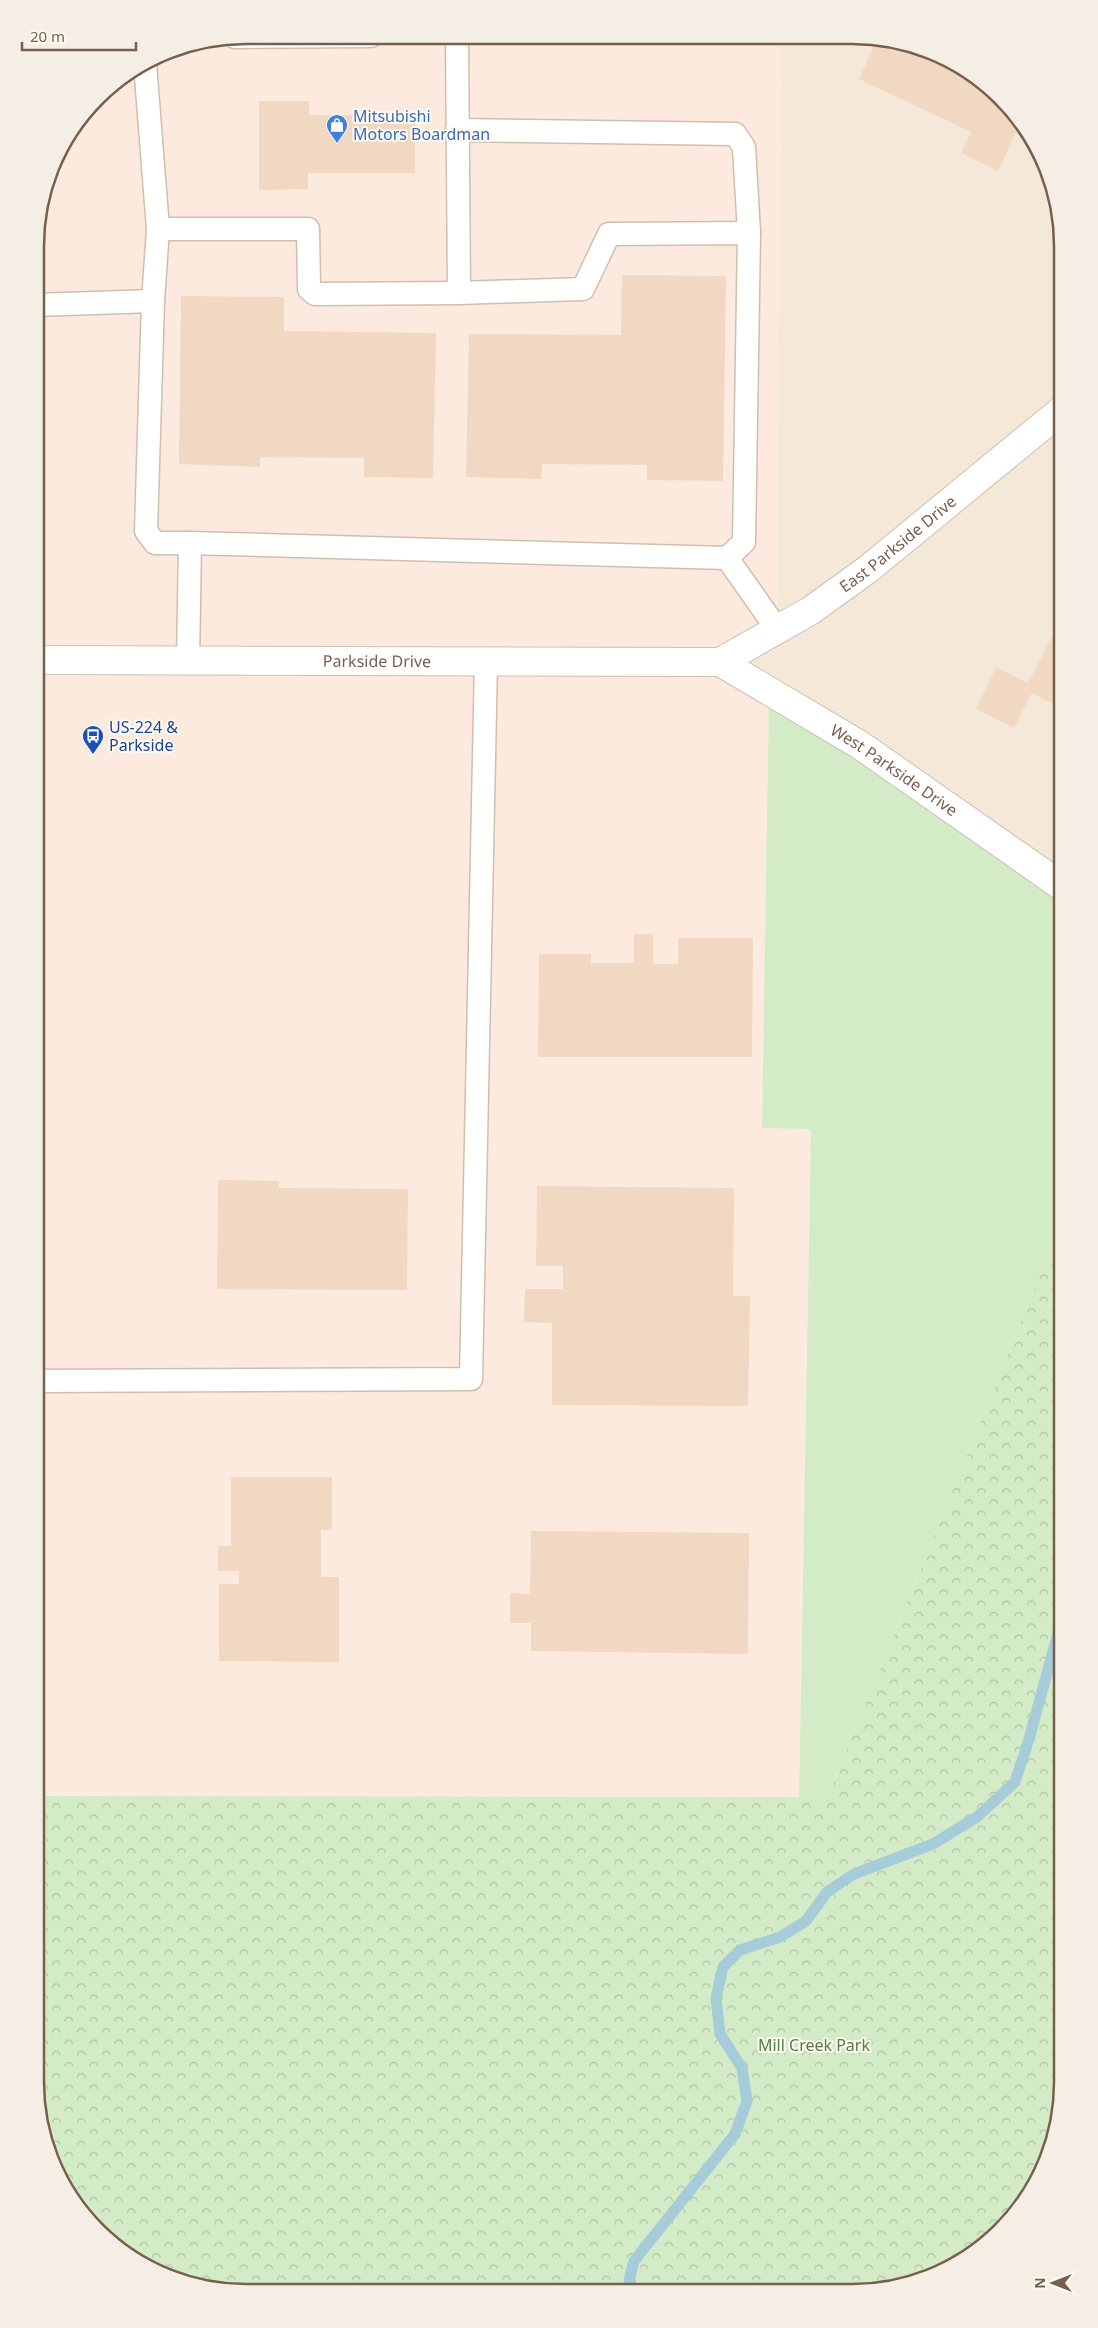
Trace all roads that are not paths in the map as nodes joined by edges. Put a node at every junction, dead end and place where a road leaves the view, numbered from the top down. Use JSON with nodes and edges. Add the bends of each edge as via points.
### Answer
{"nodes":[{"id":1,"x":457,"y":44,"type":"edge"},
{"id":2,"x":146,"y":71,"type":"edge"},
{"id":3,"x":457,"y":130,"type":"junction"},
{"id":4,"x":158,"y":230,"type":"junction"},
{"id":5,"x":749,"y":233,"type":"junction"},
{"id":6,"x":459,"y":293,"type":"junction"},
{"id":7,"x":153,"y":302,"type":"junction"},
{"id":8,"x":44,"y":305,"type":"edge"},
{"id":9,"x":1054,"y":416,"type":"edge"},
{"id":10,"x":190,"y":543,"type":"junction"},
{"id":11,"x":727,"y":558,"type":"junction"},
{"id":12,"x":777,"y":629,"type":"junction"},
{"id":13,"x":44,"y":660,"type":"edge"},
{"id":14,"x":188,"y":661,"type":"junction"},
{"id":15,"x":486,"y":662,"type":"junction"},
{"id":16,"x":720,"y":662,"type":"junction"},
{"id":17,"x":1054,"y":881,"type":"edge"},
{"id":18,"x":44,"y":1381,"type":"edge"}],
"edges":[{"from":1,"to":3,"type":"lane"},
{"from":2,"to":4,"type":"lane"},
{"from":3,"to":5,"type":"lane","via":[[735,134],[744,147]]},
{"from":3,"to":6,"type":"lane"},
{"from":4,"to":6,"type":"lane","via":[[308,229],[309,289],[315,294]]},
{"from":4,"to":7,"type":"lane"},
{"from":5,"to":6,"type":"lane","via":[[608,234],[583,289]]},
{"from":5,"to":11,"type":"lane","via":[[744,542]]},
{"from":7,"to":8,"type":"lane"},
{"from":7,"to":10,"type":"lane","via":[[146,531],[155,543]]},
{"from":9,"to":12,"type":"street","name":"East Parkside Drive","via":[[867,570]]},
{"from":10,"to":11,"type":"lane"},
{"from":10,"to":14,"type":"lane"},
{"from":11,"to":12,"type":"lane"},
{"from":12,"to":16,"type":"street","name":"East Parkside Drive"},
{"from":13,"to":14,"type":"street","name":"Parkside Drive"},
{"from":14,"to":15,"type":"street","name":"Parkside Drive"},
{"from":15,"to":16,"type":"street","name":"Parkside Drive"},
{"from":15,"to":18,"type":"lane","via":[[471,1379]]},
{"from":16,"to":17,"type":"street","name":"West Parkside Drive","via":[[860,744]]}]}
